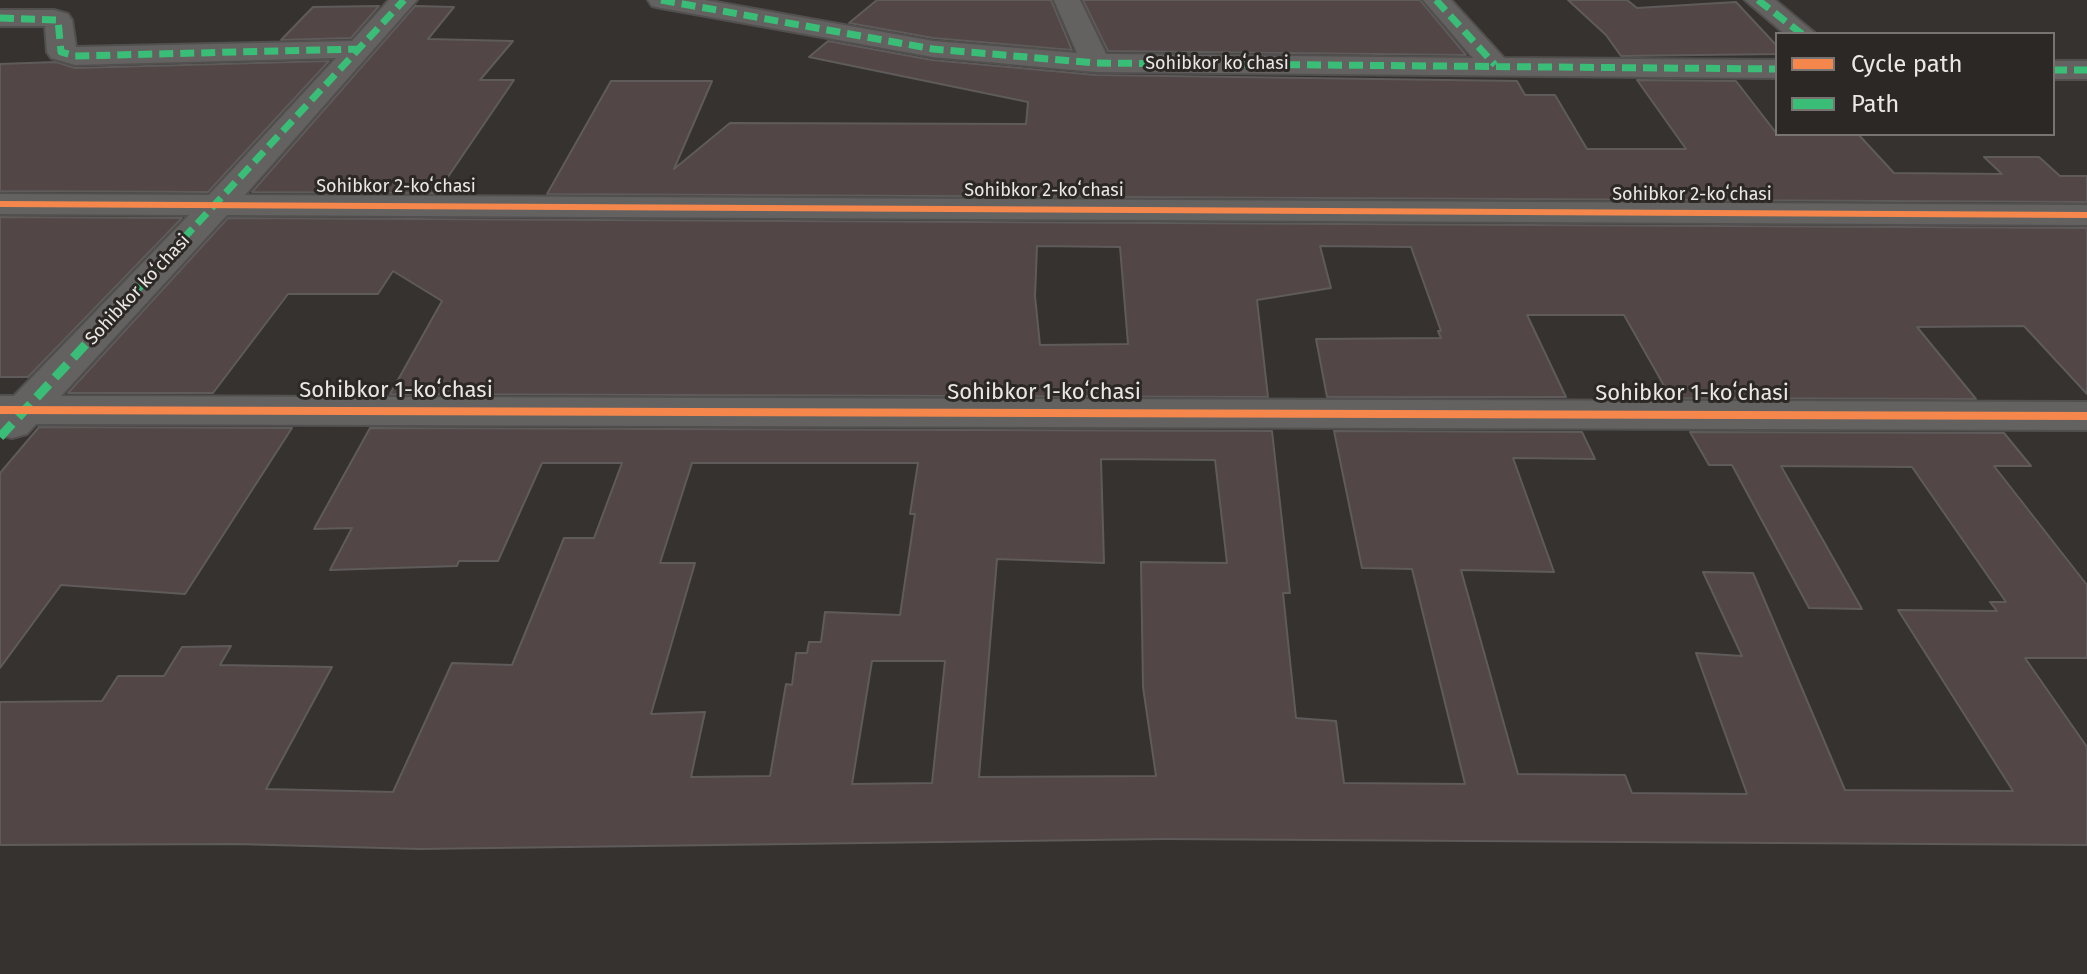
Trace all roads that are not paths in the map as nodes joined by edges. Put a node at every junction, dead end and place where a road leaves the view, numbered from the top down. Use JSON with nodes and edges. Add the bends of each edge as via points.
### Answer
{"nodes":[{"id":1,"x":404,"y":0,"type":"edge"},
{"id":2,"x":661,"y":0,"type":"edge"},
{"id":3,"x":1067,"y":0,"type":"edge"},
{"id":4,"x":1436,"y":0,"type":"edge"},
{"id":5,"x":1758,"y":0,"type":"edge"},
{"id":6,"x":732,"y":6,"type":"edge"},
{"id":7,"x":0,"y":18,"type":"edge"},
{"id":8,"x":1799,"y":32,"type":"edge"},
{"id":9,"x":358,"y":49,"type":"junction"},
{"id":10,"x":1096,"y":63,"type":"junction"},
{"id":11,"x":1495,"y":65,"type":"junction"},
{"id":12,"x":1775,"y":69,"type":"edge"},
{"id":13,"x":2055,"y":70,"type":"edge"},
{"id":14,"x":2087,"y":70,"type":"edge"},
{"id":15,"x":0,"y":204,"type":"edge"},
{"id":16,"x":219,"y":204,"type":"junction"},
{"id":17,"x":2087,"y":215,"type":"edge"},
{"id":18,"x":2087,"y":416,"type":"edge"},
{"id":19,"x":8,"y":419,"type":"edge"}],
"edges":[{"from":1,"to":9,"type":"street","name":"Sohibkor koʻchasi"},
{"from":2,"to":6,"type":"street","name":"Sohibkor koʻchasi"},
{"from":3,"to":10,"type":"street"},
{"from":4,"to":11,"type":"street"},
{"from":5,"to":8,"type":"street"},
{"from":6,"to":10,"type":"street","name":"Sohibkor koʻchasi","via":[[933,49]]},
{"from":7,"to":9,"type":"street","via":[[58,20],[61,52],[75,56]]},
{"from":9,"to":16,"type":"street","name":"Sohibkor koʻchasi"},
{"from":10,"to":11,"type":"street","name":"Sohibkor koʻchasi"},
{"from":11,"to":12,"type":"street","name":"Sohibkor koʻchasi"},
{"from":13,"to":14,"type":"street"},
{"from":15,"to":16,"type":"street","name":"Sohibkor 2-koʻchasi"},
{"from":16,"to":17,"type":"street","name":"Sohibkor 2-koʻchasi"},
{"from":16,"to":19,"type":"street","name":"Sohibkor koʻchasi"},
{"from":18,"to":19,"type":"street","name":"Sohibkor 1-koʻchasi"}]}
